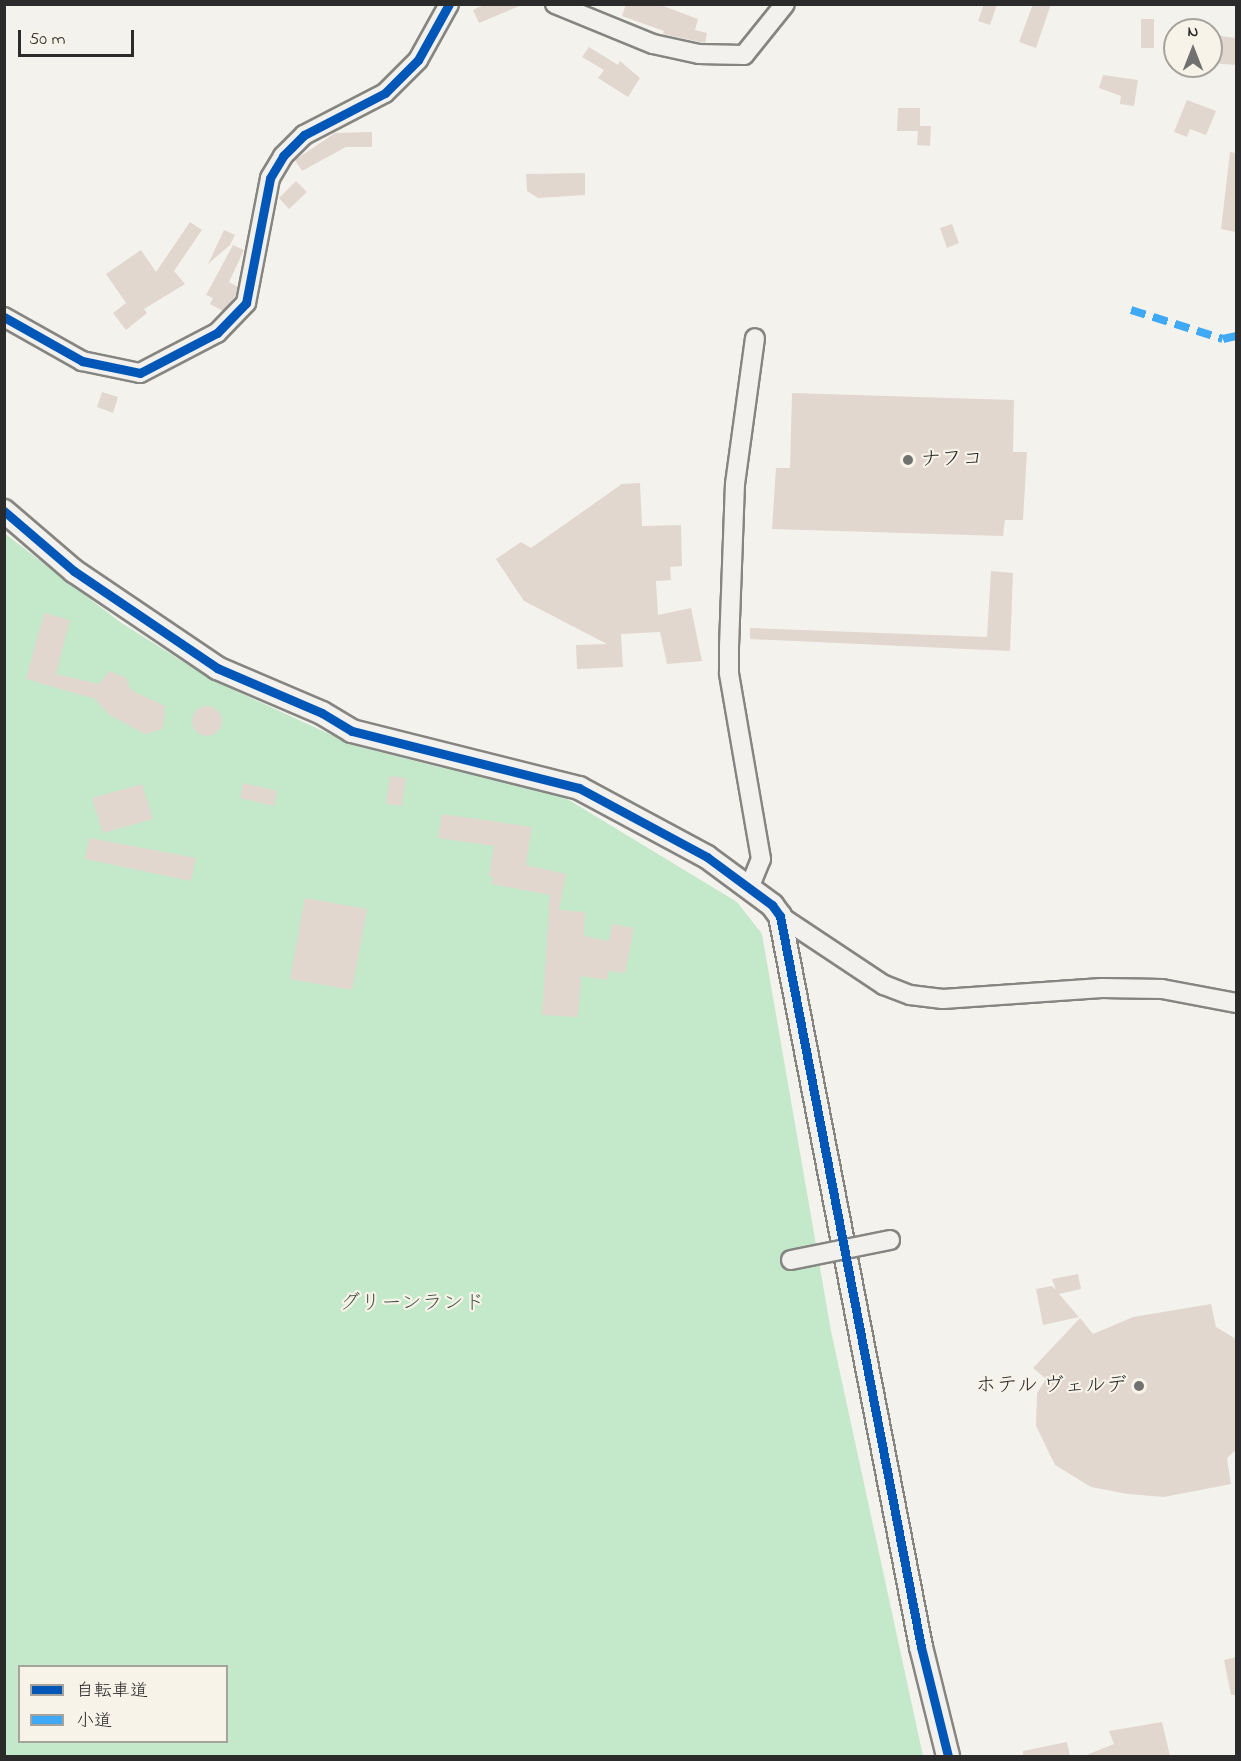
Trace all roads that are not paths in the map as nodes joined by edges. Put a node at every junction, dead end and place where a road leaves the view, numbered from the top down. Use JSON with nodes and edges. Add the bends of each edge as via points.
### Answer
{"nodes":[{"id":1,"x":449,"y":4,"type":"edge"},
{"id":2,"x":555,"y":4,"type":"edge"},
{"id":3,"x":784,"y":4,"type":"edge"},
{"id":4,"x":4,"y":317,"type":"edge"},
{"id":5,"x":755,"y":338,"type":"dead end"},
{"id":6,"x":4,"y":511,"type":"edge"},
{"id":7,"x":750,"y":886,"type":"junction"},
{"id":8,"x":780,"y":916,"type":"junction"},
{"id":9,"x":1236,"y":1003,"type":"edge"},
{"id":10,"x":890,"y":1239,"type":"dead end"},
{"id":11,"x":791,"y":1260,"type":"dead end"},
{"id":12,"x":948,"y":1756,"type":"edge"}],
"edges":[{"from":1,"to":4,"type":"street","via":[[418,60],[385,93],[304,135],[283,156],[270,178],[246,303],[217,333],[140,374],[82,362]]},
{"from":2,"to":3,"type":"street","via":[[652,44],[699,54],[744,55]]},
{"from":5,"to":7,"type":"street","via":[[735,484],[729,647],[729,673],[761,860]]},
{"from":6,"to":7,"type":"street","via":[[74,571],[217,668],[322,713],[352,731],[579,788],[707,857]]},
{"from":7,"to":8,"type":"street"},
{"from":8,"to":9,"type":"street","via":[[884,985],[909,995],[943,999],[1102,988],[1162,989]]},
{"from":8,"to":12,"type":"street","via":[[921,1647]]},
{"from":10,"to":11,"type":"street","bridge":true}]}
